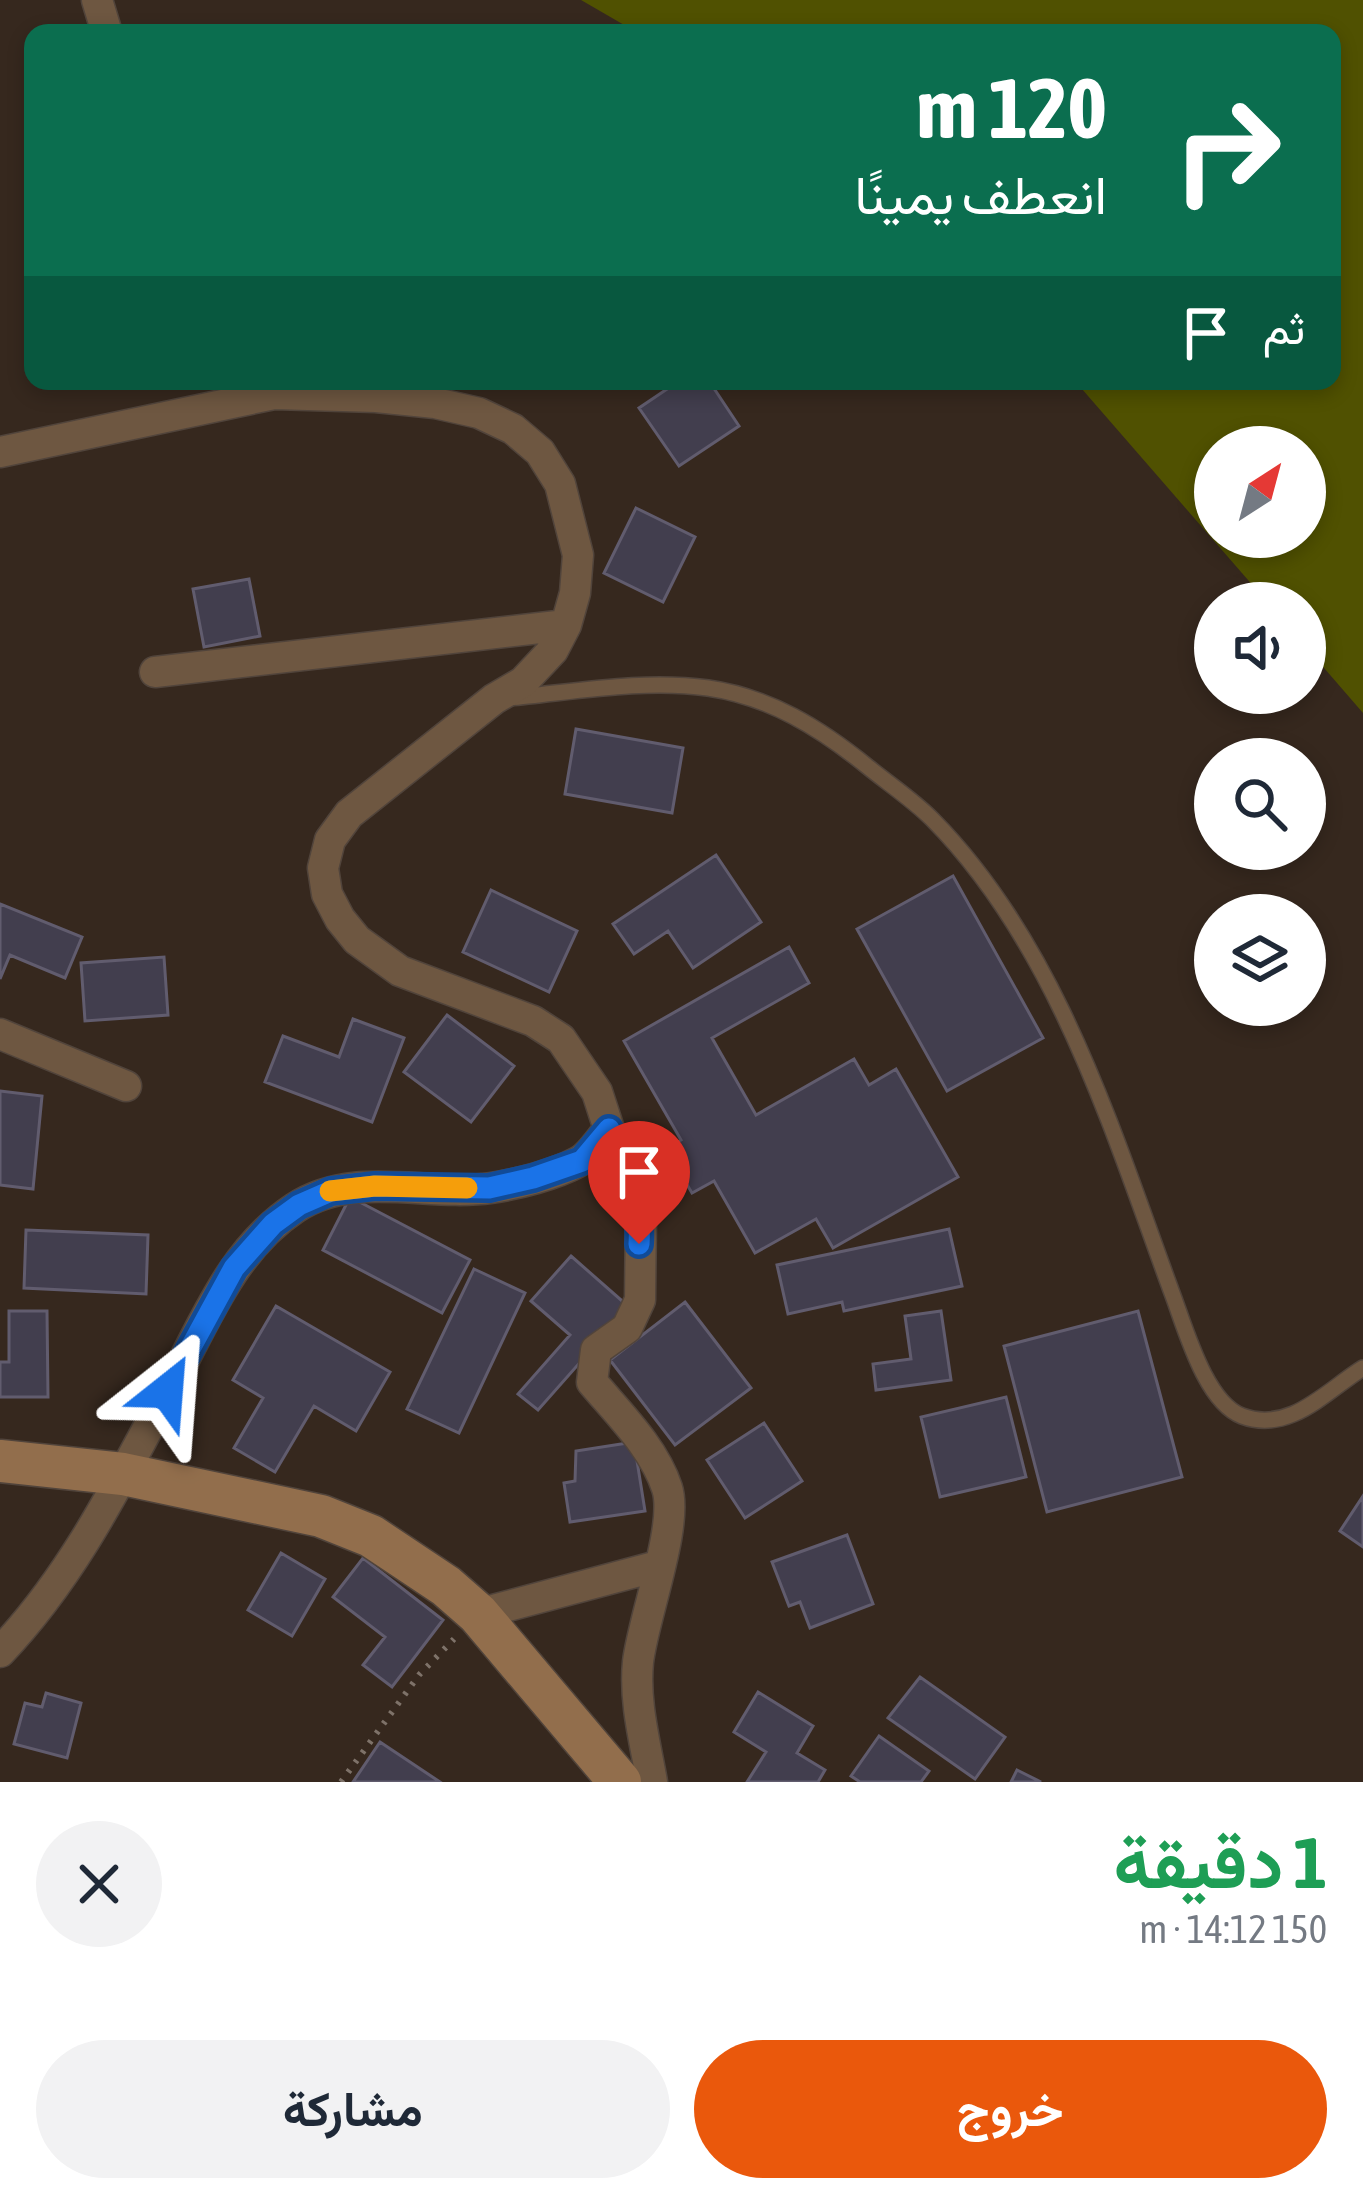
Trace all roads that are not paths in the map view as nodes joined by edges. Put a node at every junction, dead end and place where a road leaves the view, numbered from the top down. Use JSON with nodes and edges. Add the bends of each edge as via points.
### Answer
{"nodes":[{"id":1,"x":263,"y":390,"type":"edge"},
{"id":2,"x":294,"y":390,"type":"edge"},
{"id":3,"x":0,"y":452,"type":"edge"},
{"id":4,"x":566,"y":625,"type":"junction"},
{"id":5,"x":155,"y":672,"type":"dead end"},
{"id":6,"x":494,"y":699,"type":"junction"},
{"id":7,"x":0,"y":1034,"type":"edge"},
{"id":8,"x":126,"y":1086,"type":"dead end"},
{"id":9,"x":609,"y":1129,"type":"junction"},
{"id":10,"x":1363,"y":1369,"type":"edge"},
{"id":11,"x":0,"y":1461,"type":"edge"},
{"id":12,"x":123,"y":1474,"type":"junction"},
{"id":13,"x":658,"y":1566,"type":"junction"},
{"id":14,"x":478,"y":1614,"type":"junction"},
{"id":15,"x":0,"y":1652,"type":"edge"},
{"id":16,"x":612,"y":1779,"type":"edge"},
{"id":17,"x":652,"y":1782,"type":"edge"}],
"edges":[{"from":1,"to":3,"type":"street"},
{"from":2,"to":4,"type":"street","via":[[478,413],[540,452],[560,484],[578,555]]},
{"from":4,"to":5,"type":"street"},
{"from":4,"to":6,"type":"street","via":[[523,682]]},
{"from":6,"to":9,"type":"street","via":[[349,814],[330,840],[327,894],[357,940],[400,971],[561,1039],[597,1092]]},
{"from":6,"to":10,"type":"lane","via":[[707,688],[805,720],[851,753],[931,818],[988,887],[1039,971],[1096,1090],[1216,1396],[1242,1416],[1271,1418],[1307,1411]]},
{"from":7,"to":8,"type":"street"},
{"from":9,"to":12,"type":"street","via":[[582,1161],[533,1178],[489,1188],[331,1191],[299,1205],[234,1268]]},
{"from":9,"to":13,"type":"street","via":[[641,1216],[640,1300],[627,1328],[596,1350],[592,1382],[657,1464],[669,1493]]},
{"from":11,"to":12,"type":"main road"},
{"from":12,"to":14,"type":"main road","via":[[321,1516],[371,1536]]},
{"from":12,"to":15,"type":"street","via":[[82,1546]]},
{"from":13,"to":14,"type":"street"},
{"from":13,"to":17,"type":"street","via":[[637,1666]]},
{"from":14,"to":16,"type":"main road"}]}
